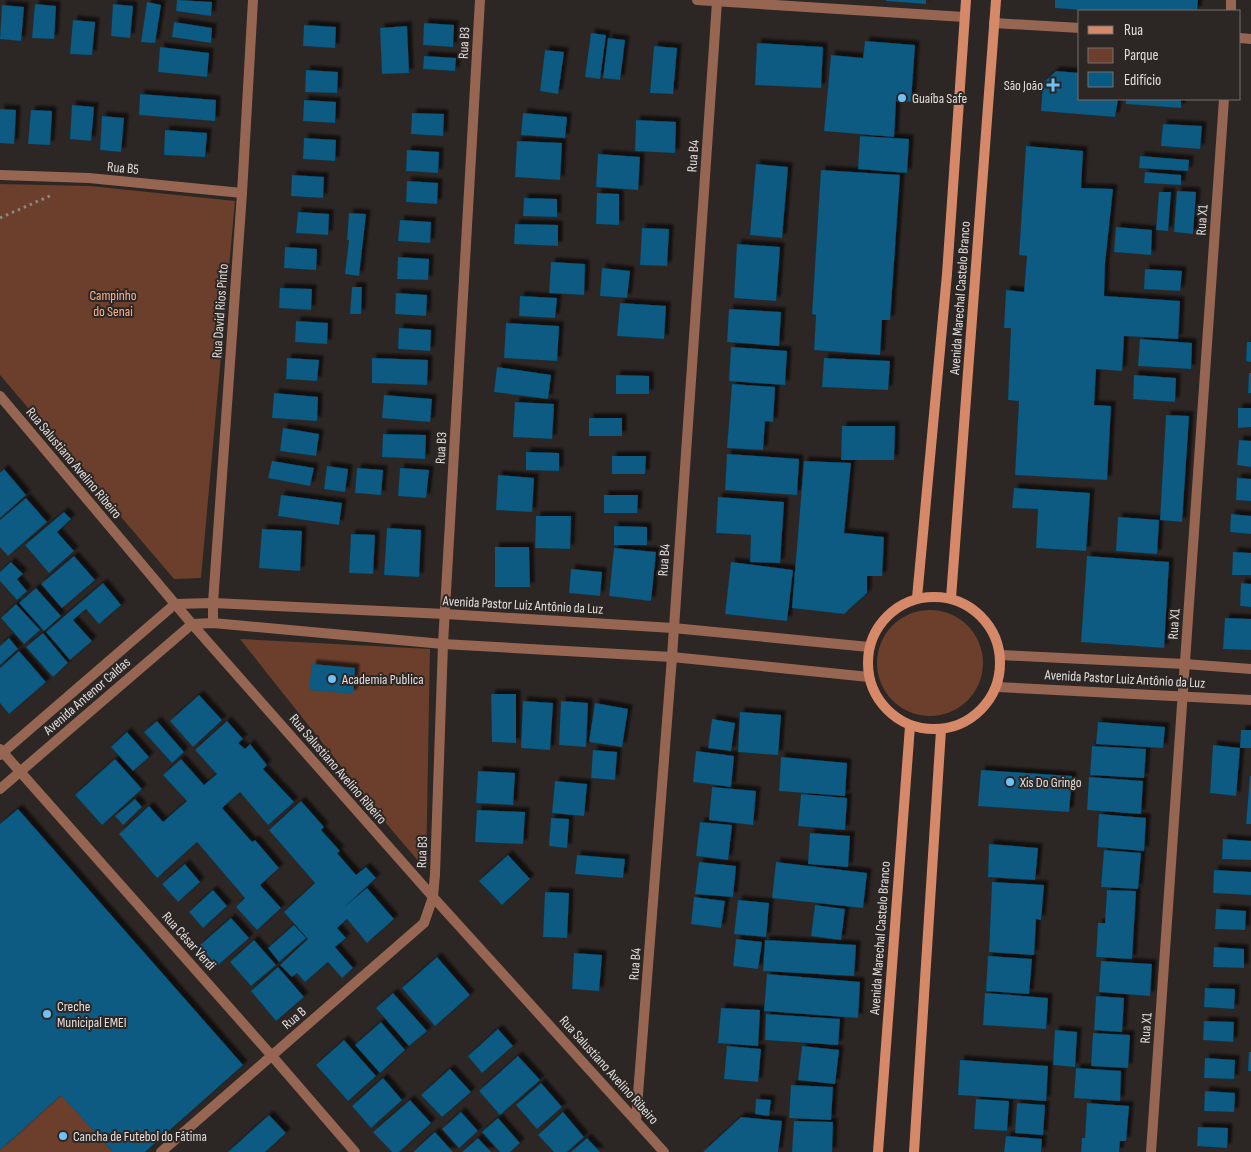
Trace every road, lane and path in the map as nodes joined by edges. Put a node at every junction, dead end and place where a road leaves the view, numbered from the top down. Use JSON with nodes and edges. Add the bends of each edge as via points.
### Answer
{"nodes":[{"id":1,"x":253,"y":0,"type":"edge"},
{"id":2,"x":480,"y":0,"type":"edge"},
{"id":3,"x":697,"y":0,"type":"edge"},
{"id":4,"x":966,"y":0,"type":"edge"},
{"id":5,"x":996,"y":0,"type":"edge"},
{"id":6,"x":717,"y":2,"type":"junction"},
{"id":7,"x":964,"y":17,"type":"junction"},
{"id":8,"x":994,"y":22,"type":"junction"},
{"id":9,"x":1078,"y":28,"type":"edge"},
{"id":10,"x":1224,"y":100,"type":"edge"},
{"id":11,"x":0,"y":175,"type":"edge"},
{"id":12,"x":242,"y":193,"type":"junction"},
{"id":13,"x":55,"y":194,"type":"dead end"},
{"id":14,"x":0,"y":218,"type":"edge"},
{"id":15,"x":0,"y":396,"type":"edge"},
{"id":16,"x":917,"y":598,"type":"junction"},
{"id":17,"x":952,"y":598,"type":"junction"},
{"id":18,"x":213,"y":603,"type":"junction"},
{"id":19,"x":175,"y":604,"type":"junction"},
{"id":20,"x":445,"y":614,"type":"junction"},
{"id":21,"x":213,"y":623,"type":"junction"},
{"id":22,"x":192,"y":624,"type":"junction"},
{"id":23,"x":674,"y":628,"type":"junction"},
{"id":24,"x":443,"y":644,"type":"junction"},
{"id":25,"x":869,"y":647,"type":"junction"},
{"id":26,"x":1000,"y":655,"type":"junction"},
{"id":27,"x":672,"y":657,"type":"junction"},
{"id":28,"x":1184,"y":664,"type":"junction"},
{"id":29,"x":1251,"y":669,"type":"edge"},
{"id":30,"x":869,"y":677,"type":"junction"},
{"id":31,"x":997,"y":687,"type":"junction"},
{"id":32,"x":1182,"y":695,"type":"junction"},
{"id":33,"x":1251,"y":700,"type":"edge"},
{"id":34,"x":910,"y":726,"type":"junction"},
{"id":35,"x":941,"y":730,"type":"junction"},
{"id":36,"x":1,"y":752,"type":"edge"},
{"id":37,"x":20,"y":771,"type":"junction"},
{"id":38,"x":0,"y":789,"type":"edge"},
{"id":39,"x":433,"y":897,"type":"junction"},
{"id":40,"x":272,"y":1056,"type":"junction"},
{"id":41,"x":636,"y":1120,"type":"junction"},
{"id":42,"x":161,"y":1152,"type":"edge"},
{"id":43,"x":355,"y":1152,"type":"edge"},
{"id":44,"x":664,"y":1152,"type":"edge"},
{"id":45,"x":878,"y":1152,"type":"edge"},
{"id":46,"x":914,"y":1152,"type":"edge"},
{"id":47,"x":1151,"y":1152,"type":"edge"}],
"edges":[{"from":1,"to":12,"type":"street","name":"Rua David Rios Pinto"},
{"from":2,"to":20,"type":"street","name":"Rua B3"},
{"from":3,"to":6,"type":"street"},
{"from":4,"to":7,"type":"main road","name":"Avenida Marechal Castelo Branco"},
{"from":5,"to":8,"type":"main road","name":"Avenida Marechal Castelo Branco"},
{"from":6,"to":7,"type":"street"},
{"from":6,"to":23,"type":"street","name":"Rua B4"},
{"from":7,"to":16,"type":"main road","name":"Avenida Marechal Castelo Branco","via":[[947,274]]},
{"from":8,"to":9,"type":"street"},
{"from":8,"to":17,"type":"main road","name":"Avenida Marechal Castelo Branco"},
{"from":10,"to":28,"type":"street","name":"Rua X1"},
{"from":11,"to":12,"type":"street","name":"Rua B5","via":[[89,178]]},
{"from":12,"to":18,"type":"street","name":"Rua David Rios Pinto"},
{"from":13,"to":14,"type":"path"},
{"from":15,"to":19,"type":"street","name":"Rua Salustiano Avelino Ribeiro"},
{"from":16,"to":17,"type":"main road"},
{"from":16,"to":25,"type":"main road","via":[[886,616]]},
{"from":17,"to":26,"type":"main road","via":[[985,620],[995,636]]},
{"from":18,"to":19,"type":"street","name":"Avenida Pastor Luiz Antônio da Luz"},
{"from":18,"to":20,"type":"street","name":"Avenida Pastor Luiz Antônio da Luz"},
{"from":18,"to":21,"type":"street","name":"Rua David Rios Pinto"},
{"from":19,"to":22,"type":"street","name":"Rua Salustiano Avelino Ribeiro"},
{"from":19,"to":36,"type":"street","name":"Avenida Antenor Caldas"},
{"from":20,"to":23,"type":"street","name":"Avenida Pastor Luiz Antônio da Luz"},
{"from":20,"to":24,"type":"street","name":"Rua B3"},
{"from":21,"to":22,"type":"street"},
{"from":21,"to":24,"type":"street"},
{"from":22,"to":37,"type":"street","name":"Avenida Antenor Caldas"},
{"from":22,"to":39,"type":"street","name":"Rua Salustiano Avelino Ribeiro"},
{"from":23,"to":25,"type":"street","name":"Avenida Pastor Luiz Antônio da Luz"},
{"from":23,"to":27,"type":"street","name":"Rua B4"},
{"from":24,"to":27,"type":"street"},
{"from":24,"to":39,"type":"street","name":"Rua B3"},
{"from":25,"to":30,"type":"main road"},
{"from":26,"to":28,"type":"street","name":"Avenida Pastor Luiz Antônio da Luz"},
{"from":26,"to":31,"type":"main road"},
{"from":27,"to":30,"type":"street"},
{"from":27,"to":41,"type":"street","name":"Rua B4"},
{"from":28,"to":29,"type":"street","name":"Avenida Pastor Luiz Antônio da Luz"},
{"from":28,"to":32,"type":"street","name":"Rua X1"},
{"from":30,"to":34,"type":"main road","via":[[877,698],[891,714]]},
{"from":31,"to":32,"type":"street","name":"Avenida Pastor Luiz Antônio da Luz"},
{"from":31,"to":35,"type":"main road","via":[[988,704],[975,716],[958,726]]},
{"from":32,"to":33,"type":"street","name":"Avenida Pastor Luiz Antônio da Luz"},
{"from":32,"to":47,"type":"street","name":"Rua X1"},
{"from":34,"to":35,"type":"main road"},
{"from":34,"to":45,"type":"main road","name":"Avenida Marechal Castelo Branco"},
{"from":35,"to":46,"type":"main road"},
{"from":36,"to":37,"type":"street","name":"Rua César Verdi"},
{"from":37,"to":38,"type":"street","name":"Avenida Antenor Caldas"},
{"from":37,"to":40,"type":"street","name":"Rua César Verdi"},
{"from":39,"to":40,"type":"street","name":"Rua B","via":[[424,923]]},
{"from":39,"to":41,"type":"street","name":"Rua Salustiano Avelino Ribeiro"},
{"from":40,"to":42,"type":"street","name":"Rua B"},
{"from":40,"to":43,"type":"street","name":"Rua César Verdi"},
{"from":41,"to":44,"type":"street","name":"Rua Salustiano Avelino Ribeiro"}]}
